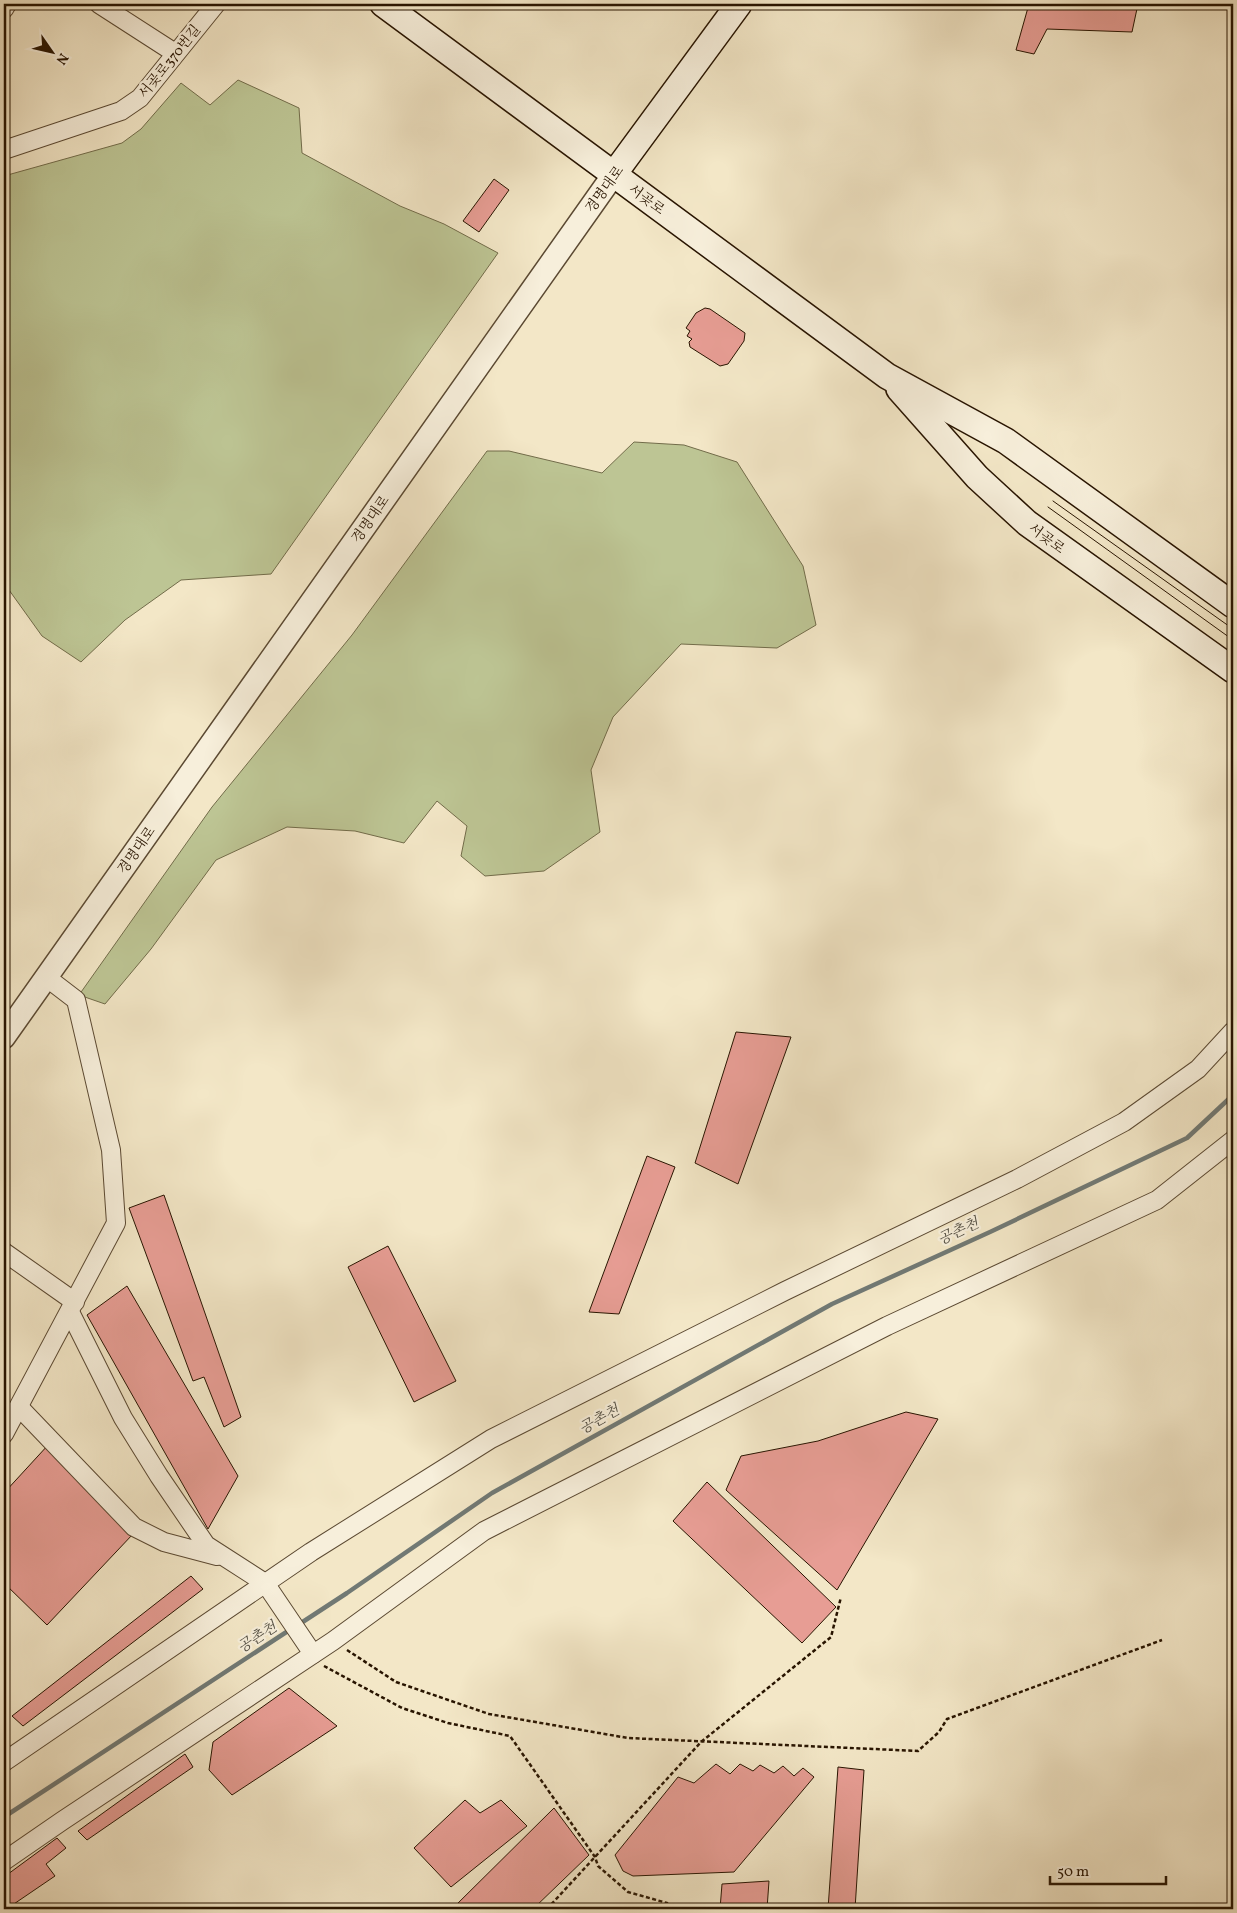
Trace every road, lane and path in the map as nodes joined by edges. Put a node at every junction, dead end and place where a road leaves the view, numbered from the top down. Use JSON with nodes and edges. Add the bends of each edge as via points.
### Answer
{"nodes":[{"id":1,"x":7,"y":4,"type":"edge"},
{"id":2,"x":99,"y":4,"type":"edge"},
{"id":3,"x":216,"y":4,"type":"edge"},
{"id":4,"x":383,"y":4,"type":"edge"},
{"id":5,"x":739,"y":4,"type":"edge"},
{"id":6,"x":4,"y":9,"type":"edge"},
{"id":7,"x":175,"y":53,"type":"junction"},
{"id":8,"x":4,"y":150,"type":"edge"},
{"id":9,"x":614,"y":174,"type":"junction"},
{"id":10,"x":897,"y":381,"type":"junction"},
{"id":11,"x":1233,"y":604,"type":"edge"},
{"id":12,"x":1233,"y":651,"type":"edge"},
{"id":13,"x":1233,"y":670,"type":"edge"},
{"id":14,"x":46,"y":977,"type":"junction"},
{"id":15,"x":10,"y":1014,"type":"edge"},
{"id":16,"x":1233,"y":1030,"type":"edge"},
{"id":17,"x":4,"y":1037,"type":"edge"},
{"id":18,"x":1233,"y":1140,"type":"edge"},
{"id":19,"x":4,"y":1252,"type":"edge"},
{"id":20,"x":72,"y":1307,"type":"junction"},
{"id":21,"x":19,"y":1407,"type":"junction"},
{"id":22,"x":4,"y":1434,"type":"edge"},
{"id":23,"x":227,"y":1558,"type":"junction"},
{"id":24,"x":268,"y":1587,"type":"junction"},
{"id":25,"x":841,"y":1597,"type":"dead end"},
{"id":26,"x":1162,"y":1640,"type":"dead end"},
{"id":27,"x":333,"y":1641,"type":"junction"},
{"id":28,"x":310,"y":1649,"type":"junction"},
{"id":29,"x":701,"y":1742,"type":"junction"},
{"id":30,"x":4,"y":1762,"type":"edge"},
{"id":31,"x":595,"y":1857,"type":"junction"},
{"id":32,"x":4,"y":1861,"type":"edge"},
{"id":33,"x":547,"y":1909,"type":"edge"},
{"id":34,"x":671,"y":1909,"type":"edge"}],
"edges":[{"from":1,"to":6,"type":"street"},
{"from":2,"to":7,"type":"street"},
{"from":3,"to":7,"type":"street","name":"서곶로370번길"},
{"from":4,"to":9,"type":"main road","name":"서곶로"},
{"from":5,"to":9,"type":"main road","name":"경명대로"},
{"from":7,"to":8,"type":"street","name":"서곶로370번길","via":[[140,98],[121,111]]},
{"from":9,"to":10,"type":"main road","name":"서곶로"},
{"from":9,"to":14,"type":"street","name":"경명대로"},
{"from":10,"to":11,"type":"main road","name":"서곶로","via":[[1006,441]]},
{"from":10,"to":12,"type":"main road","name":"서곶로","via":[[1018,495]]},
{"from":10,"to":13,"type":"main road","name":"서곶로","via":[[977,476],[1027,523]]},
{"from":14,"to":15,"type":"street","name":"경명대로"},
{"from":14,"to":20,"type":"street","via":[[76,1000],[111,1150],[116,1223]]},
{"from":15,"to":17,"type":"street","name":"경명대로"},
{"from":16,"to":24,"type":"street","via":[[1198,1070],[1124,1122],[1017,1179],[491,1439],[311,1552]]},
{"from":18,"to":27,"type":"street","via":[[1157,1200],[887,1326],[484,1531]]},
{"from":19,"to":20,"type":"street"},
{"from":20,"to":21,"type":"street"},
{"from":20,"to":23,"type":"street","via":[[123,1418],[206,1545]]},
{"from":21,"to":22,"type":"street"},
{"from":21,"to":23,"type":"street","via":[[134,1527],[164,1542]]},
{"from":23,"to":24,"type":"street"},
{"from":24,"to":28,"type":"street"},
{"from":24,"to":30,"type":"street"},
{"from":25,"to":29,"type":"path","via":[[831,1637]]},
{"from":26,"to":29,"type":"path","via":[[947,1719],[939,1732],[918,1751]]},
{"from":27,"to":28,"type":"street"},
{"from":27,"to":29,"type":"path","via":[[396,1682],[489,1714],[628,1738]]},
{"from":28,"to":31,"type":"path","via":[[320,1664],[402,1708],[510,1736]]},
{"from":28,"to":32,"type":"street"},
{"from":29,"to":31,"type":"path"},
{"from":31,"to":33,"type":"path"},
{"from":31,"to":34,"type":"path","via":[[598,1866],[628,1892],[667,1902]]}]}
